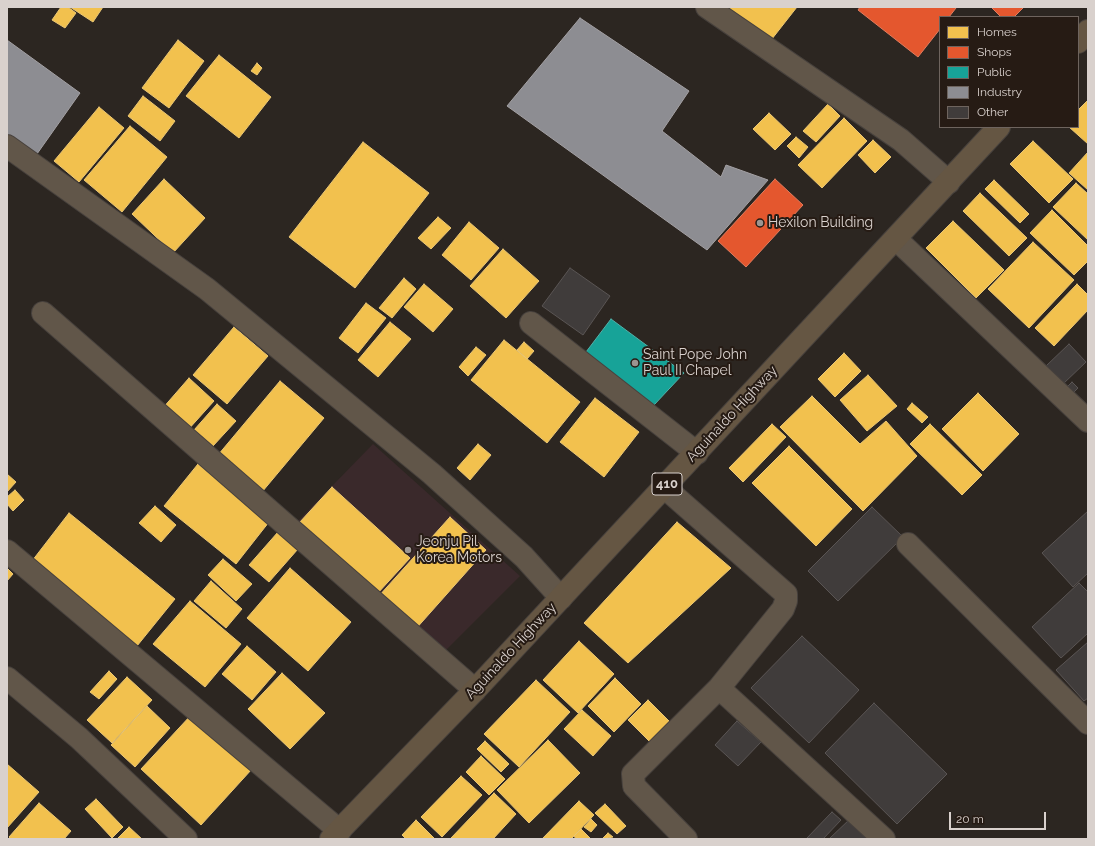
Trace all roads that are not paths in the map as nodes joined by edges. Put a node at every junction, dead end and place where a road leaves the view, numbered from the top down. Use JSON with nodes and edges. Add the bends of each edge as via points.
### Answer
{"nodes":[{"id":1,"x":707,"y":7,"type":"edge"},
{"id":2,"x":1088,"y":31,"type":"edge"},
{"id":3,"x":1079,"y":41,"type":"edge"},
{"id":4,"x":998,"y":128,"type":"edge"},
{"id":5,"x":7,"y":146,"type":"edge"},
{"id":6,"x":949,"y":182,"type":"junction"},
{"id":7,"x":896,"y":239,"type":"junction"},
{"id":8,"x":43,"y":313,"type":"dead end"},
{"id":9,"x":531,"y":323,"type":"dead end"},
{"id":10,"x":1088,"y":421,"type":"edge"},
{"id":11,"x":697,"y":453,"type":"junction"},
{"id":12,"x":664,"y":487,"type":"junction"},
{"id":13,"x":908,"y":544,"type":"dead end"},
{"id":14,"x":7,"y":551,"type":"edge"},
{"id":15,"x":560,"y":598,"type":"junction"},
{"id":16,"x":7,"y":678,"type":"edge"},
{"id":17,"x":719,"y":688,"type":"junction"},
{"id":18,"x":475,"y":690,"type":"junction"},
{"id":19,"x":1088,"y":723,"type":"edge"},
{"id":20,"x":336,"y":835,"type":"edge"},
{"id":21,"x":186,"y":839,"type":"edge"},
{"id":22,"x":686,"y":839,"type":"edge"},
{"id":23,"x":884,"y":839,"type":"edge"}],
"edges":[{"from":1,"to":6,"type":"street","via":[[901,140]]},
{"from":2,"to":3,"type":"main road"},
{"from":4,"to":6,"type":"main road","name":"Aguinaldo Highway","number":"410"},
{"from":5,"to":15,"type":"street","via":[[207,289],[432,474],[524,558]]},
{"from":6,"to":7,"type":"main road","name":"Aguinaldo Highway","number":"410"},
{"from":7,"to":10,"type":"street"},
{"from":7,"to":11,"type":"main road","name":"Aguinaldo Highway","number":"410"},
{"from":8,"to":18,"type":"street"},
{"from":9,"to":11,"type":"street"},
{"from":11,"to":12,"type":"main road","name":"Aguinaldo Highway","number":"410"},
{"from":12,"to":15,"type":"main road","name":"Aguinaldo Highway","number":"410"},
{"from":12,"to":17,"type":"street","via":[[786,594],[783,609]]},
{"from":13,"to":19,"type":"street"},
{"from":14,"to":20,"type":"street"},
{"from":15,"to":18,"type":"main road","name":"Aguinaldo Highway","number":"410"},
{"from":16,"to":21,"type":"street","via":[[79,738]]},
{"from":17,"to":22,"type":"street","via":[[634,774],[634,786]]},
{"from":17,"to":23,"type":"street"},
{"from":18,"to":20,"type":"main road","name":"Aguinaldo Highway","number":"410"}]}
